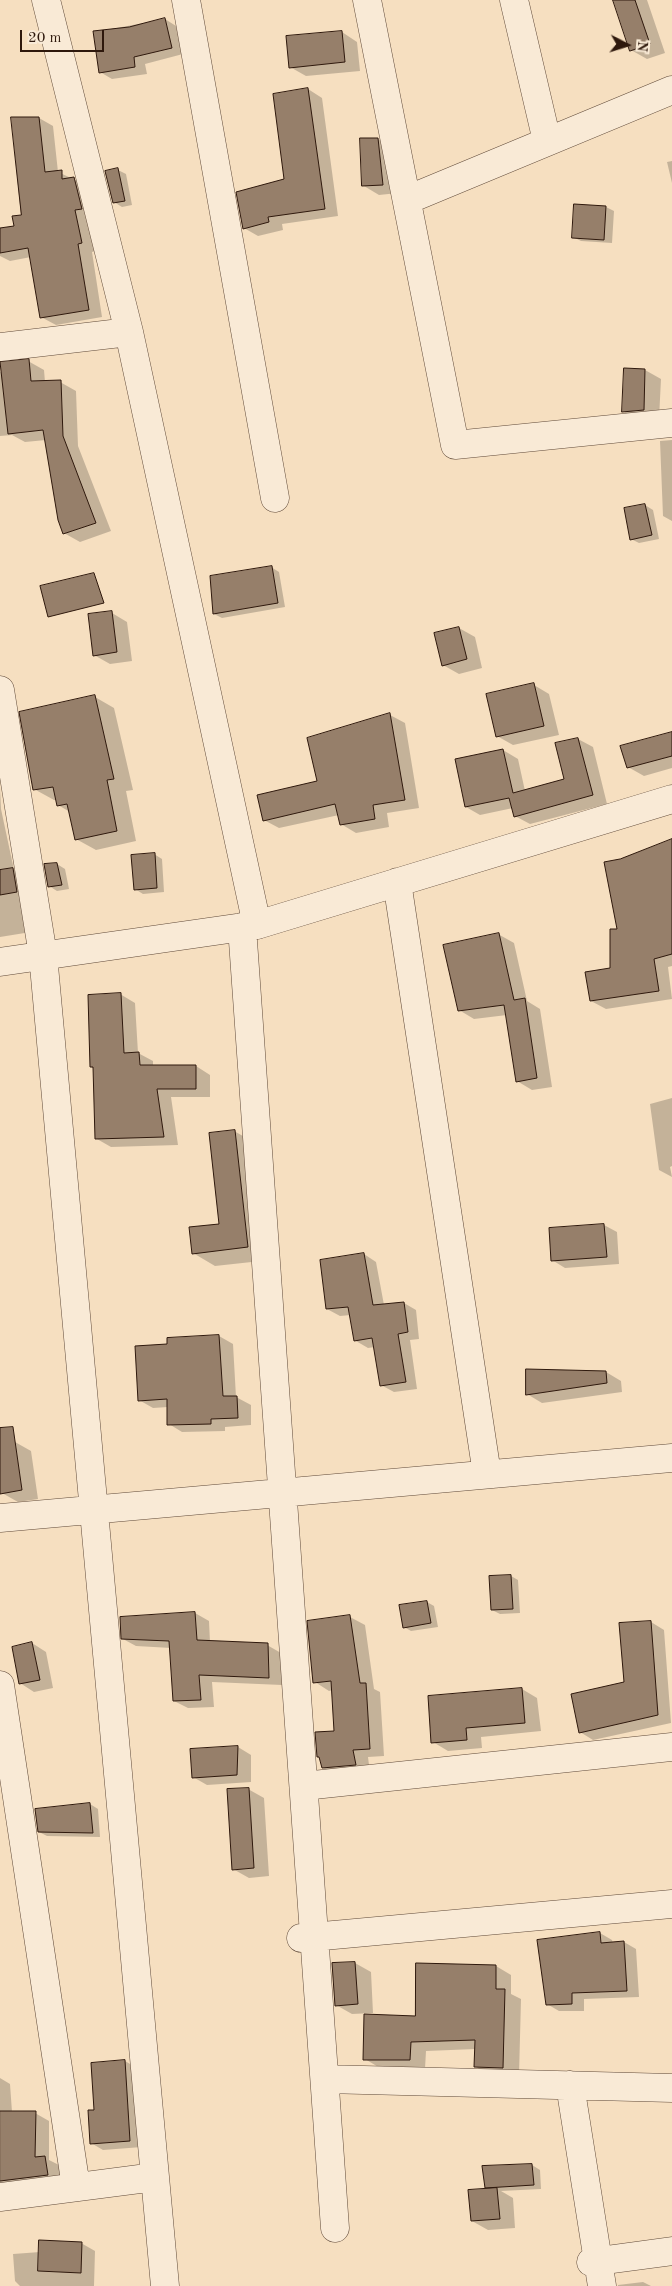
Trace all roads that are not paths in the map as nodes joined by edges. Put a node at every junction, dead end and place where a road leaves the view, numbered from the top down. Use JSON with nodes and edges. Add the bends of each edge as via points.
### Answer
{"nodes":[{"id":1,"x":46,"y":0,"type":"edge"},
{"id":2,"x":186,"y":0,"type":"edge"},
{"id":3,"x":367,"y":0,"type":"edge"},
{"id":4,"x":514,"y":0,"type":"edge"},
{"id":5,"x":672,"y":90,"type":"edge"},
{"id":6,"x":548,"y":141,"type":"junction"},
{"id":7,"x":406,"y":200,"type":"junction"},
{"id":8,"x":129,"y":332,"type":"junction"},
{"id":9,"x":0,"y":347,"type":"edge"},
{"id":10,"x":672,"y":423,"type":"edge"},
{"id":11,"x":275,"y":498,"type":"dead end"},
{"id":12,"x":0,"y":690,"type":"edge"},
{"id":13,"x":672,"y":799,"type":"edge"},
{"id":14,"x":397,"y":882,"type":"junction"},
{"id":15,"x":250,"y":926,"type":"junction"},
{"id":16,"x":43,"y":955,"type":"junction"},
{"id":17,"x":0,"y":962,"type":"edge"},
{"id":18,"x":672,"y":1458,"type":"edge"},
{"id":19,"x":487,"y":1474,"type":"junction"},
{"id":20,"x":283,"y":1493,"type":"junction"},
{"id":21,"x":94,"y":1510,"type":"junction"},
{"id":22,"x":0,"y":1518,"type":"edge"},
{"id":23,"x":0,"y":1685,"type":"edge"},
{"id":24,"x":672,"y":1747,"type":"edge"},
{"id":25,"x":304,"y":1786,"type":"junction"},
{"id":26,"x":672,"y":1904,"type":"edge"},
{"id":27,"x":308,"y":1937,"type":"junction"},
{"id":28,"x":325,"y":2079,"type":"junction"},
{"id":29,"x":570,"y":2085,"type":"junction"},
{"id":30,"x":672,"y":2088,"type":"edge"},
{"id":31,"x":155,"y":2177,"type":"junction"},
{"id":32,"x":76,"y":2187,"type":"junction"},
{"id":33,"x":0,"y":2197,"type":"edge"},
{"id":34,"x":335,"y":2228,"type":"dead end"},
{"id":35,"x":672,"y":2252,"type":"edge"},
{"id":36,"x":597,"y":2270,"type":"edge"},
{"id":37,"x":165,"y":2286,"type":"edge"}],
"edges":[{"from":1,"to":8,"type":"street"},
{"from":2,"to":11,"type":"street"},
{"from":3,"to":7,"type":"street"},
{"from":4,"to":6,"type":"street"},
{"from":5,"to":6,"type":"street"},
{"from":6,"to":7,"type":"street"},
{"from":7,"to":10,"type":"street","via":[[455,444]]},
{"from":8,"to":9,"type":"street"},
{"from":8,"to":15,"type":"street"},
{"from":12,"to":16,"type":"street"},
{"from":13,"to":14,"type":"street"},
{"from":14,"to":15,"type":"street"},
{"from":14,"to":19,"type":"street"},
{"from":15,"to":16,"type":"street"},
{"from":15,"to":20,"type":"street"},
{"from":16,"to":17,"type":"street"},
{"from":16,"to":21,"type":"street"},
{"from":18,"to":19,"type":"street"},
{"from":19,"to":20,"type":"street"},
{"from":20,"to":21,"type":"street"},
{"from":20,"to":25,"type":"street"},
{"from":21,"to":22,"type":"street"},
{"from":21,"to":31,"type":"street"},
{"from":23,"to":32,"type":"street"},
{"from":24,"to":25,"type":"street"},
{"from":25,"to":27,"type":"street"},
{"from":26,"to":27,"type":"street"},
{"from":27,"to":28,"type":"street"},
{"from":28,"to":29,"type":"street"},
{"from":28,"to":34,"type":"street"},
{"from":29,"to":30,"type":"street"},
{"from":29,"to":36,"type":"street"},
{"from":31,"to":32,"type":"street"},
{"from":31,"to":37,"type":"street"},
{"from":32,"to":33,"type":"street"},
{"from":35,"to":36,"type":"street"}]}
